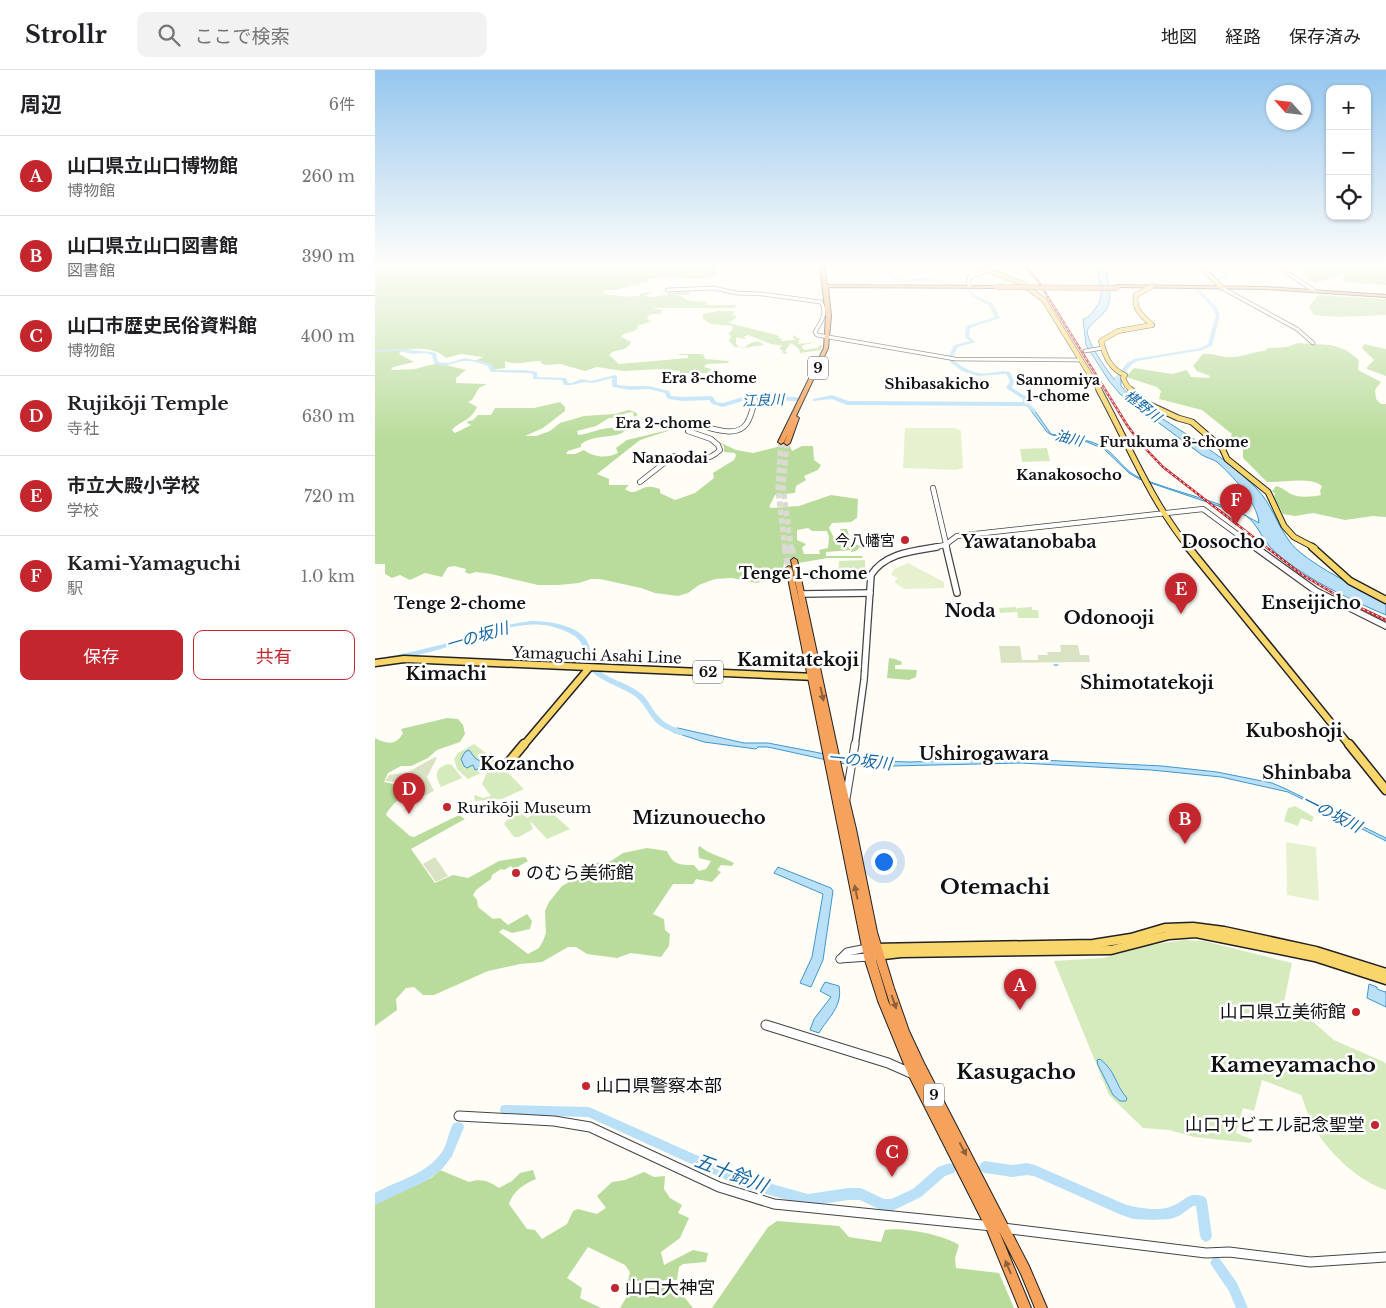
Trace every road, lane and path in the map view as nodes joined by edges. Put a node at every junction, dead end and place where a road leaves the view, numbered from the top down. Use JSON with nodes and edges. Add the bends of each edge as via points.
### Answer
{"nodes":[{"id":1,"x":820,"y":324,"type":"edge"},
{"id":2,"x":834,"y":324,"type":"edge"},
{"id":3,"x":1058,"y":324,"type":"edge"},
{"id":4,"x":1151,"y":324,"type":"edge"},
{"id":5,"x":1288,"y":324,"type":"edge"},
{"id":6,"x":830,"y":337,"type":"junction"},
{"id":7,"x":1313,"y":343,"type":"dead end"},
{"id":8,"x":1102,"y":348,"type":"junction"},
{"id":9,"x":1086,"y":351,"type":"dead end"},
{"id":10,"x":1081,"y":360,"type":"junction"},
{"id":11,"x":755,"y":400,"type":"dead end"},
{"id":12,"x":781,"y":442,"type":"tunnel mouth"},
{"id":13,"x":787,"y":443,"type":"tunnel mouth"},
{"id":14,"x":640,"y":482,"type":"dead end"},
{"id":15,"x":933,"y":488,"type":"dead end"},
{"id":16,"x":1162,"y":514,"type":"junction"},
{"id":17,"x":945,"y":545,"type":"junction"},
{"id":18,"x":795,"y":560,"type":"tunnel mouth"},
{"id":19,"x":789,"y":568,"type":"tunnel mouth"},
{"id":20,"x":870,"y":593,"type":"junction"},
{"id":21,"x":957,"y":593,"type":"dead end"},
{"id":22,"x":801,"y":594,"type":"junction"},
{"id":23,"x":1386,"y":600,"type":"edge"},
{"id":24,"x":1386,"y":626,"type":"edge"},
{"id":25,"x":375,"y":662,"type":"edge"},
{"id":26,"x":589,"y":668,"type":"junction"},
{"id":27,"x":815,"y":677,"type":"junction"},
{"id":28,"x":831,"y":758,"type":"junction"},
{"id":29,"x":509,"y":762,"type":"dead end"},
{"id":30,"x":1386,"y":790,"type":"edge"},
{"id":31,"x":845,"y":804,"type":"junction"},
{"id":32,"x":874,"y":952,"type":"junction"},
{"id":33,"x":1386,"y":973,"type":"edge"},
{"id":34,"x":1386,"y":980,"type":"edge"},
{"id":35,"x":766,"y":1025,"type":"dead end"},
{"id":36,"x":913,"y":1074,"type":"junction"},
{"id":37,"x":459,"y":1116,"type":"dead end"},
{"id":38,"x":991,"y":1226,"type":"junction"},
{"id":39,"x":1004,"y":1228,"type":"junction"},
{"id":40,"x":1386,"y":1257,"type":"edge"},
{"id":41,"x":1025,"y":1308,"type":"edge"},
{"id":42,"x":1041,"y":1308,"type":"edge"}],
"edges":[{"from":1,"to":6,"type":"street","via":[[815,332]]},
{"from":2,"to":6,"type":"highway","number":"9"},
{"from":3,"to":10,"type":"main road"},
{"from":4,"to":8,"type":"main road","via":[[1104,337]]},
{"from":5,"to":7,"type":"street","via":[[1303,331]]},
{"from":6,"to":10,"type":"street","via":[[955,359]]},
{"from":6,"to":12,"type":"highway","number":"9"},
{"from":6,"to":13,"type":"highway","number":"9","via":[[825,362]]},
{"from":8,"to":9,"type":"street"},
{"from":8,"to":23,"type":"main road","via":[[1111,366],[1140,398],[1159,410],[1192,422],[1222,448],[1227,459],[1267,490],[1284,526],[1294,537],[1320,552],[1350,581]]},
{"from":10,"to":16,"type":"main road"},
{"from":11,"to":14,"type":"street","via":[[747,424],[738,431],[696,426],[687,431],[709,438],[719,446],[720,450],[712,458],[697,461],[673,456]]},
{"from":15,"to":17,"type":"street"},
{"from":16,"to":17,"type":"street","via":[[957,536]]},
{"from":16,"to":24,"type":"street","via":[[1194,509],[1211,512],[1307,585]]},
{"from":16,"to":30,"type":"main road"},
{"from":17,"to":20,"type":"street","via":[[886,560],[871,575]]},
{"from":17,"to":21,"type":"street"},
{"from":18,"to":22,"type":"highway","number":"9"},
{"from":19,"to":27,"type":"highway","number":"9"},
{"from":20,"to":22,"type":"street"},
{"from":20,"to":31,"type":"street","via":[[864,680]]},
{"from":22,"to":27,"type":"highway","number":"9"},
{"from":25,"to":26,"type":"main road","name":"Yamaguchi Asahi Line","number":"62","via":[[404,659]]},
{"from":26,"to":27,"type":"main road","name":"Yamaguchi Asahi Line","number":"62"},
{"from":26,"to":29,"type":"main road"},
{"from":27,"to":28,"type":"highway","number":"9"},
{"from":28,"to":31,"type":"highway","number":"9"},
{"from":32,"to":28,"type":"highway","number":"9","one_way":true},
{"from":31,"to":32,"type":"highway","number":"9"},
{"from":32,"to":33,"type":"main road","via":[[1093,944],[1165,928],[1193,926],[1316,951]]},
{"from":32,"to":34,"type":"main road","via":[[1111,950],[1169,935],[1196,933],[1322,959]]},
{"from":32,"to":36,"type":"highway","number":"9","via":[[892,1026]]},
{"from":32,"to":39,"type":"highway","number":"9","one_way":true,"via":[[904,1031]]},
{"from":35,"to":36,"type":"street"},
{"from":36,"to":38,"type":"highway","number":"9"},
{"from":37,"to":38,"type":"street","via":[[554,1121],[590,1127],[719,1187],[774,1204]]},
{"from":38,"to":39,"type":"street"},
{"from":41,"to":38,"type":"highway","number":"9","one_way":true},
{"from":39,"to":40,"type":"street","via":[[1205,1253],[1229,1252],[1310,1262]]},
{"from":39,"to":42,"type":"highway","number":"9"}]}
